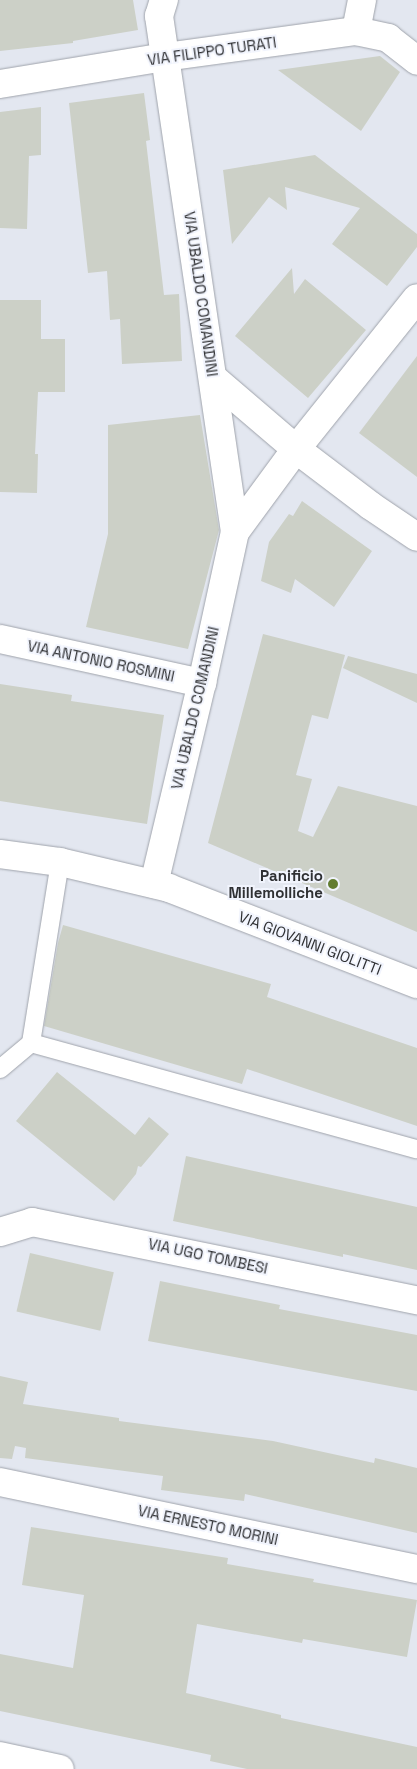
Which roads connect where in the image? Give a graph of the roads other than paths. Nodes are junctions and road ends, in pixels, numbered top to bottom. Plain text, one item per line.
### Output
1 (164, 0) edge
2 (362, 0) edge
3 (356, 31) junction
4 (165, 57) junction
5 (417, 61) edge
6 (0, 84) edge
7 (417, 298) edge
8 (213, 378) junction
9 (296, 449) junction
10 (235, 532) junction
11 (417, 537) edge
12 (0, 639) edge
13 (202, 683) junction
14 (0, 854) edge
15 (60, 862) junction
16 (154, 884) junction
17 (417, 984) edge
18 (31, 1043) junction
19 (0, 1069) edge
20 (417, 1149) edge
21 (0, 1232) edge
22 (417, 1300) edge
23 (0, 1482) edge
24 (417, 1568) edge
25 (0, 1756) edge
26 (60, 1769) edge

1 - 4 street, VIA UBALDO COMANDINI
2 - 3 street
3 - 4 street, VIA FILIPPO TURATI
3 - 5 street, VIA FILIPPO TURATI
4 - 6 street, VIA FILIPPO TURATI
4 - 8 street, VIA UBALDO COMANDINI
7 - 9 street, VIA UBALDO COMANDINI
8 - 9 street
8 - 10 street, VIA UBALDO COMANDINI
9 - 10 street, VIA UBALDO COMANDINI
9 - 11 street
10 - 13 street, VIA UBALDO COMANDINI
12 - 13 street, VIA ANTONIO ROSMINI
13 - 16 street, VIA UBALDO COMANDINI
14 - 15 street, VIA GIOVANNI GIOLITTI
15 - 16 street, VIA GIOVANNI GIOLITTI
15 - 18 lane
16 - 17 street, VIA GIOVANNI GIOLITTI
18 - 19 lane
18 - 20 lane
21 - 22 street, VIA UGO TOMBESI
23 - 24 street, VIA ERNESTO MORINI
25 - 26 street

